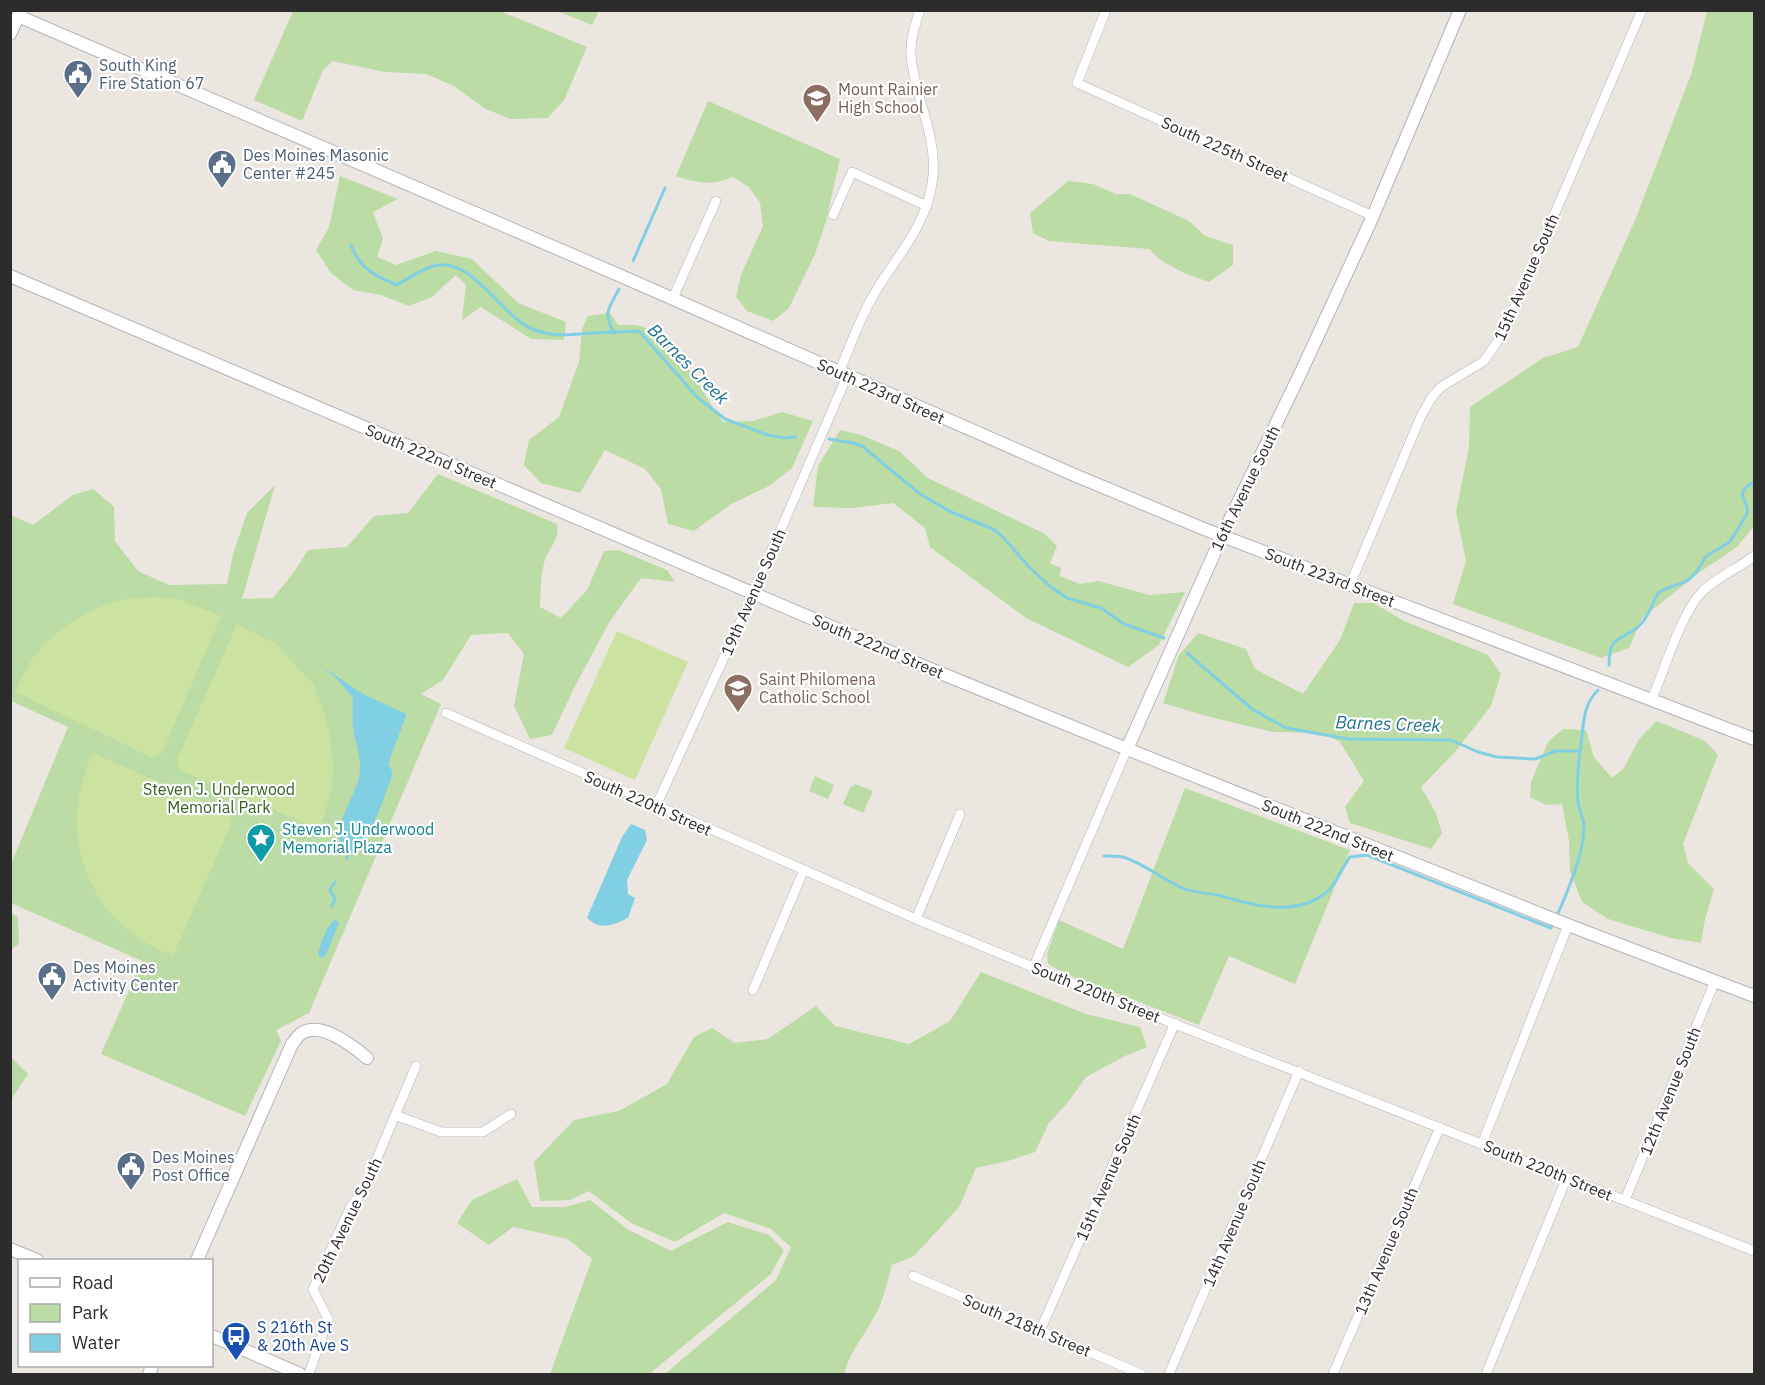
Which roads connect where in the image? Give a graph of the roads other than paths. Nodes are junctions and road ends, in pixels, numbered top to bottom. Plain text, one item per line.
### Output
1 (920, 10) edge
2 (1106, 10) edge
3 (1460, 10) edge
4 (1642, 10) edge
5 (19, 13) edge
6 (10, 34) edge
7 (716, 201) dead end
8 (927, 206) junction
9 (834, 215) dead end
10 (1373, 216) junction
11 (10, 276) edge
12 (673, 298) junction
13 (843, 374) junction
14 (1222, 536) junction
15 (1755, 556) edge
16 (1350, 585) junction
17 (753, 594) junction
18 (1652, 699) junction
19 (446, 713) dead end
20 (1755, 739) edge
21 (1127, 749) junction
22 (656, 806) junction
23 (960, 814) dead end
24 (803, 872) junction
25 (915, 920) junction
26 (1568, 925) junction
27 (1033, 968) junction
28 (1715, 981) junction
29 (753, 990) dead end
30 (1755, 996) edge
31 (1175, 1023) junction
32 (367, 1058) dead end
33 (416, 1066) dead end
34 (1299, 1071) junction
35 (511, 1114) dead end
36 (395, 1115) junction
37 (1440, 1127) junction
38 (1482, 1144) junction
39 (1567, 1176) junction
40 (1625, 1200) junction
41 (10, 1249) edge
42 (1755, 1251) edge
43 (35, 1259) edge
44 (197, 1259) edge
45 (913, 1276) dead end
46 (1040, 1331) junction
47 (213, 1335) edge
48 (300, 1374) edge
49 (309, 1374) edge
50 (1141, 1374) edge
51 (1168, 1374) edge
52 (1333, 1374) edge
53 (1486, 1374) edge

1 - 8 street, 19th Avenue South
2 - 10 street, South 225th Street
3 - 10 street, 16th Avenue South
4 - 16 street, 15th Avenue South
5 - 6 street
5 - 12 street, South 223rd Street
7 - 12 street
8 - 9 street
8 - 13 street, 19th Avenue South
10 - 14 street, 16th Avenue South
11 - 17 street, South 222nd Street
12 - 13 street, South 223rd Street
13 - 14 street, South 223rd Street
13 - 17 street, 19th Avenue South
14 - 16 street, South 223rd Street
14 - 21 street, 16th Avenue South
15 - 18 street
16 - 18 street, South 223rd Street
17 - 21 street, South 222nd Street
17 - 22 street, 19th Avenue South
18 - 20 street, South 223rd Street
19 - 22 street, South 220th Street
21 - 26 street, South 222nd Street
21 - 27 street, 16th Avenue South
22 - 24 street, South 220th Street
23 - 25 street
24 - 25 street, South 220th Street
24 - 29 street
25 - 27 street, South 220th Street
26 - 28 street, South 222nd Street
26 - 38 street
27 - 31 street, South 220th Street
28 - 30 street, South 222nd Street
28 - 40 street, 12th Avenue South
31 - 34 street, South 220th Street
31 - 46 street, 15th Avenue South
32 - 44 street
33 - 36 street, 20th Avenue South
34 - 37 street, South 220th Street
34 - 51 street, 14th Avenue South
35 - 36 street
36 - 49 street, 20th Avenue South
37 - 38 street, South 220th Street
37 - 52 street, 13th Avenue South
38 - 39 street, South 220th Street
39 - 40 street, South 220th Street
39 - 53 street
40 - 42 street, South 220th Street
41 - 43 street
45 - 46 street, South 218th Street
46 - 50 street, South 218th Street
47 - 48 street

